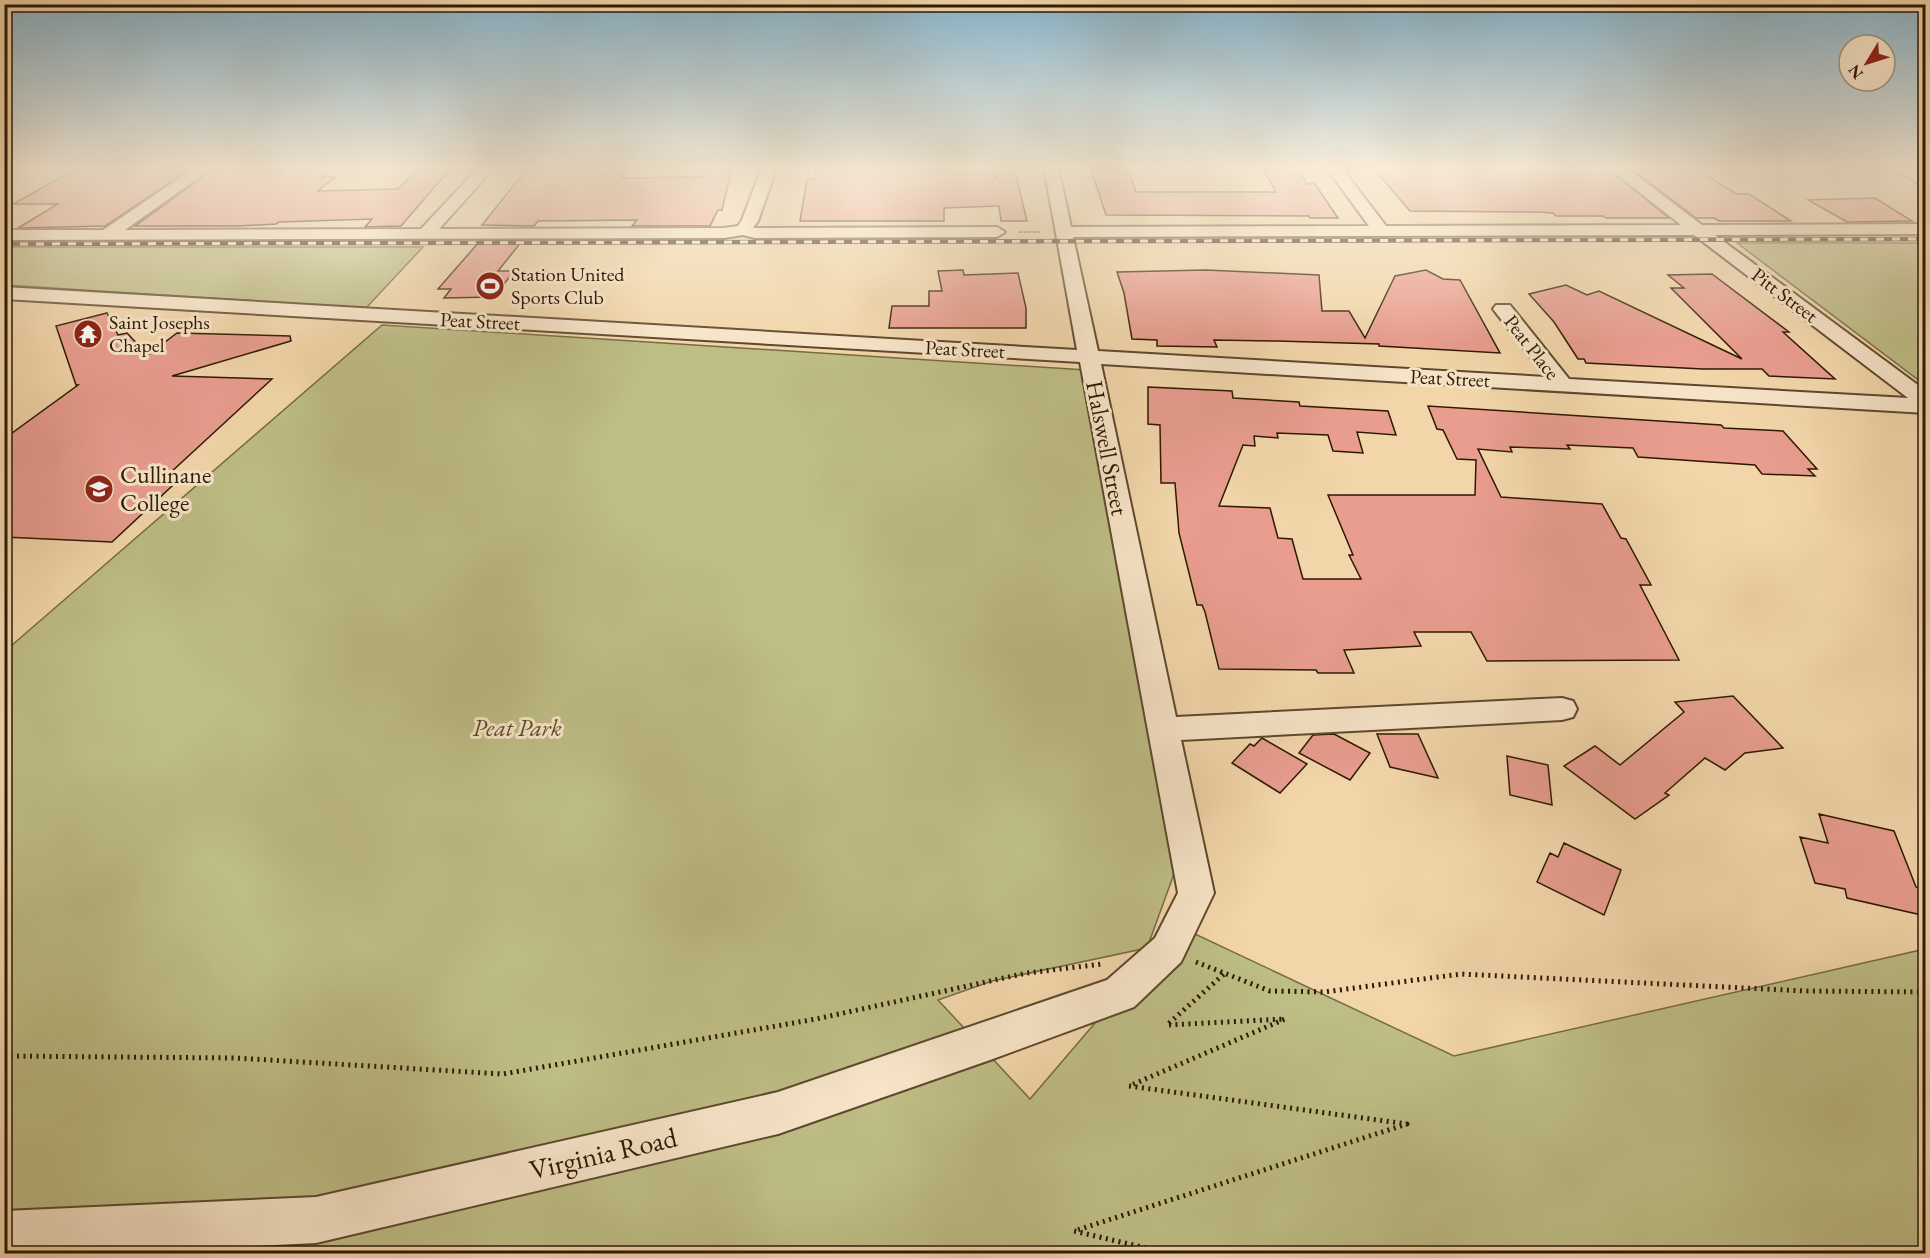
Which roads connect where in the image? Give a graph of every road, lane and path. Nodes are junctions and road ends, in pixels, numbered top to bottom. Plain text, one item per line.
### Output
1 (120, 226) edge
2 (434, 226) edge
3 (746, 226) edge
4 (1062, 226) edge
5 (1377, 226) edge
6 (1692, 226) edge
7 (1926, 229) edge
8 (743, 230) junction
9 (1698, 230) junction
10 (1381, 231) junction
11 (998, 232) joint
12 (1063, 232) junction
13 (426, 234) junction
14 (4, 235) edge
15 (106, 235) junction
16 (4, 293) edge
17 (1479, 307) dead end
18 (1089, 357) junction
19 (1562, 384) junction
20 (1926, 404) edge
21 (1563, 709) dead end
22 (1162, 729) junction
23 (1168, 950) junction
24 (1114, 962) dead end
25 (1224, 974) junction
26 (1926, 993) edge
27 (4, 1056) edge
28 (4, 1234) edge
29 (1171, 1254) edge

1 - 15 street
2 - 13 street
3 - 8 street
4 - 12 street, Halswell Street
5 - 10 street
6 - 9 street, Pitt Street
7 - 9 street
8 - 11 street
8 - 13 street
9 - 10 street
9 - 20 street, Pitt Street
10 - 12 street
11 - 12 path
12 - 18 street, Halswell Street
13 - 15 street
14 - 15 street
16 - 18 street, Peat Street
17 - 19 street, Peat Place
18 - 19 street, Peat Street
18 - 22 street, Halswell Street
19 - 20 street, Peat Street
21 - 22 street
22 - 23 street, Halswell Street
23 - 25 path
23 - 28 street, Virginia Road
24 - 27 path
25 - 26 path
25 - 29 path

